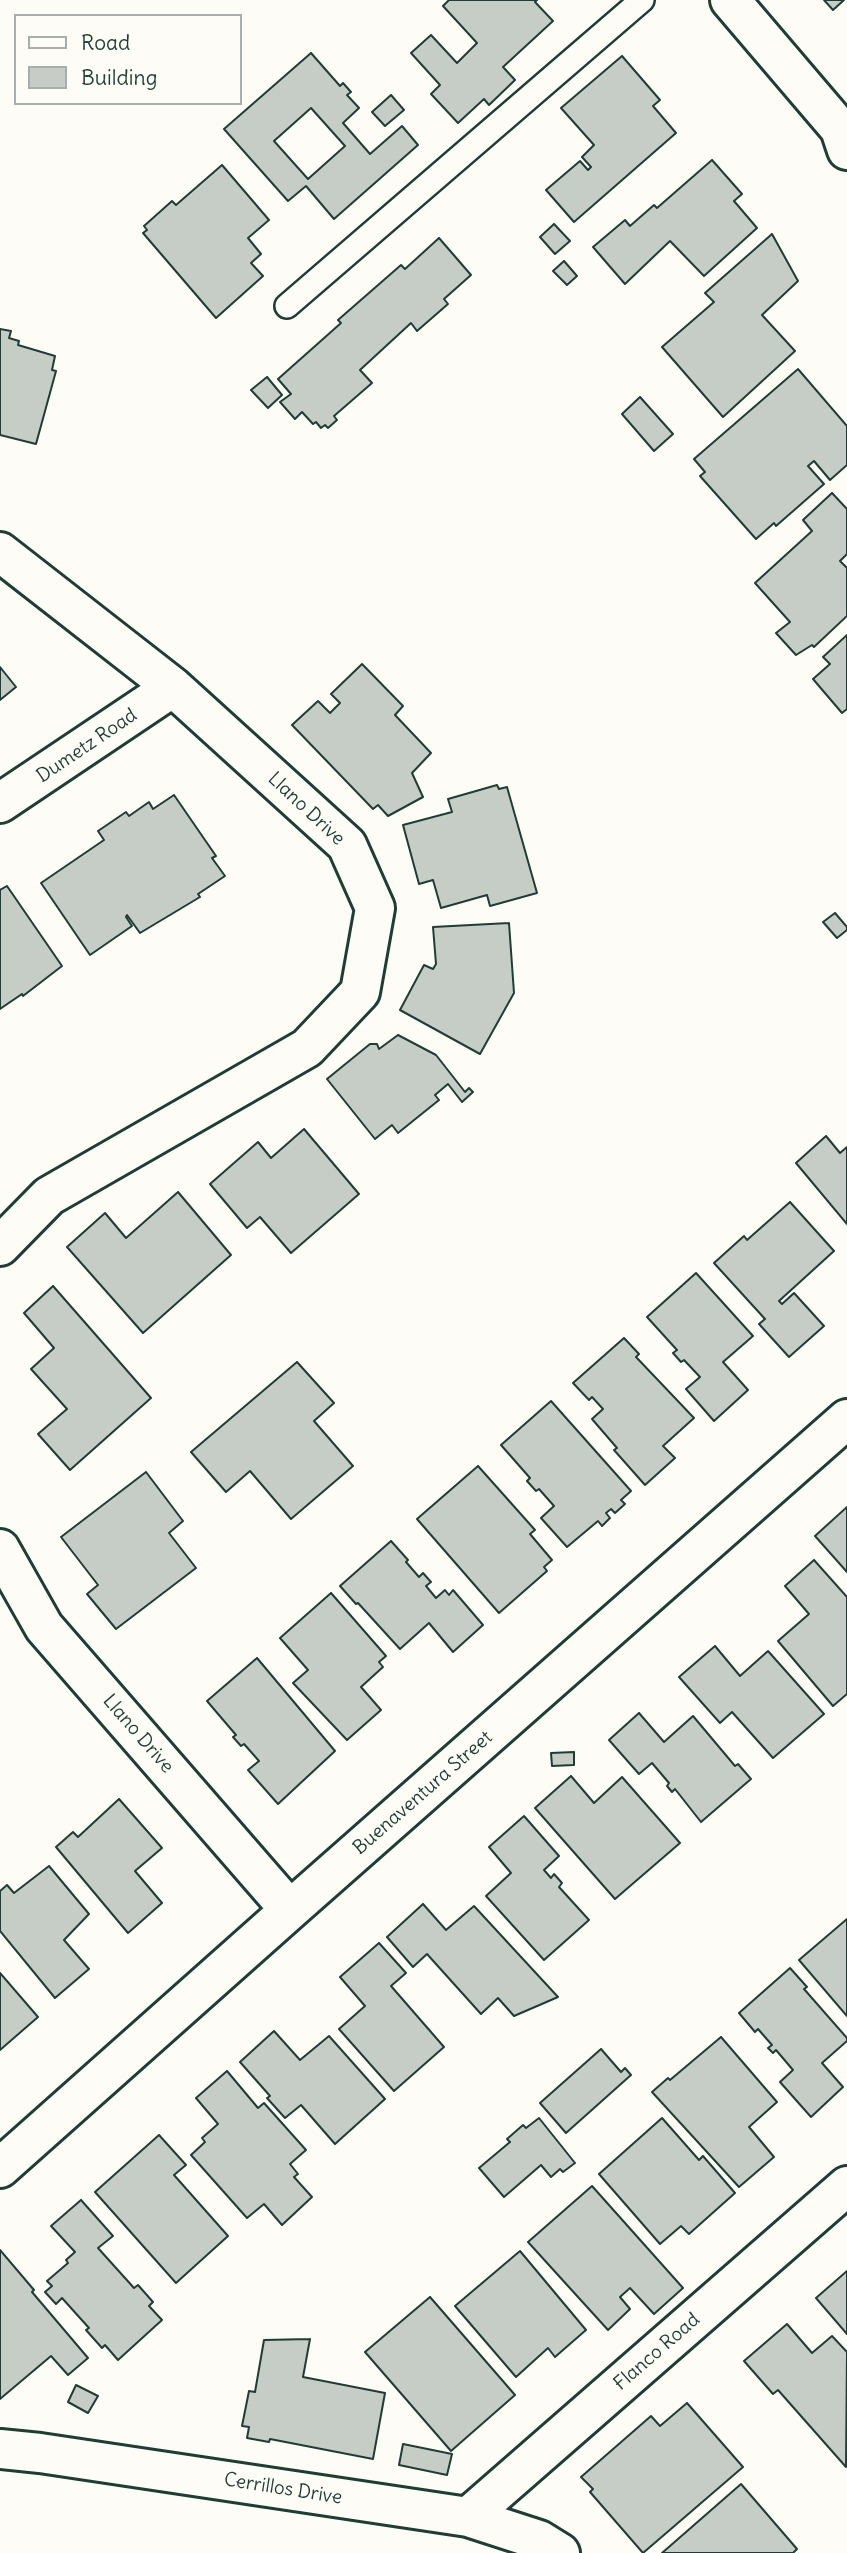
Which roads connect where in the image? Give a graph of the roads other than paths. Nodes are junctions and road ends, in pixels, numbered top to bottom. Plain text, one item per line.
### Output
1 (642, 0) edge
2 (730, 0) edge
3 (844, 134) edge
4 (287, 306) dead end
5 (0, 552) edge
6 (173, 687) junction
7 (0, 803) edge
8 (0, 1246) edge
9 (847, 1419) edge
10 (0, 1549) edge
11 (289, 1910) junction
12 (0, 2168) edge
13 (847, 2186) edge
14 (0, 2449) edge
15 (468, 2517) junction
16 (560, 2553) edge

1 - 4 lane
2 - 3 street
5 - 6 street, Llano Drive
6 - 7 street, Dumetz Road
6 - 8 street, Llano Drive
9 - 11 street, Buenaventura Street
10 - 11 street, Llano Drive
11 - 12 street, Buenaventura Street
13 - 15 street, Flanco Road
14 - 15 street, Cerrillos Drive
15 - 16 street, Cerrillos Drive

